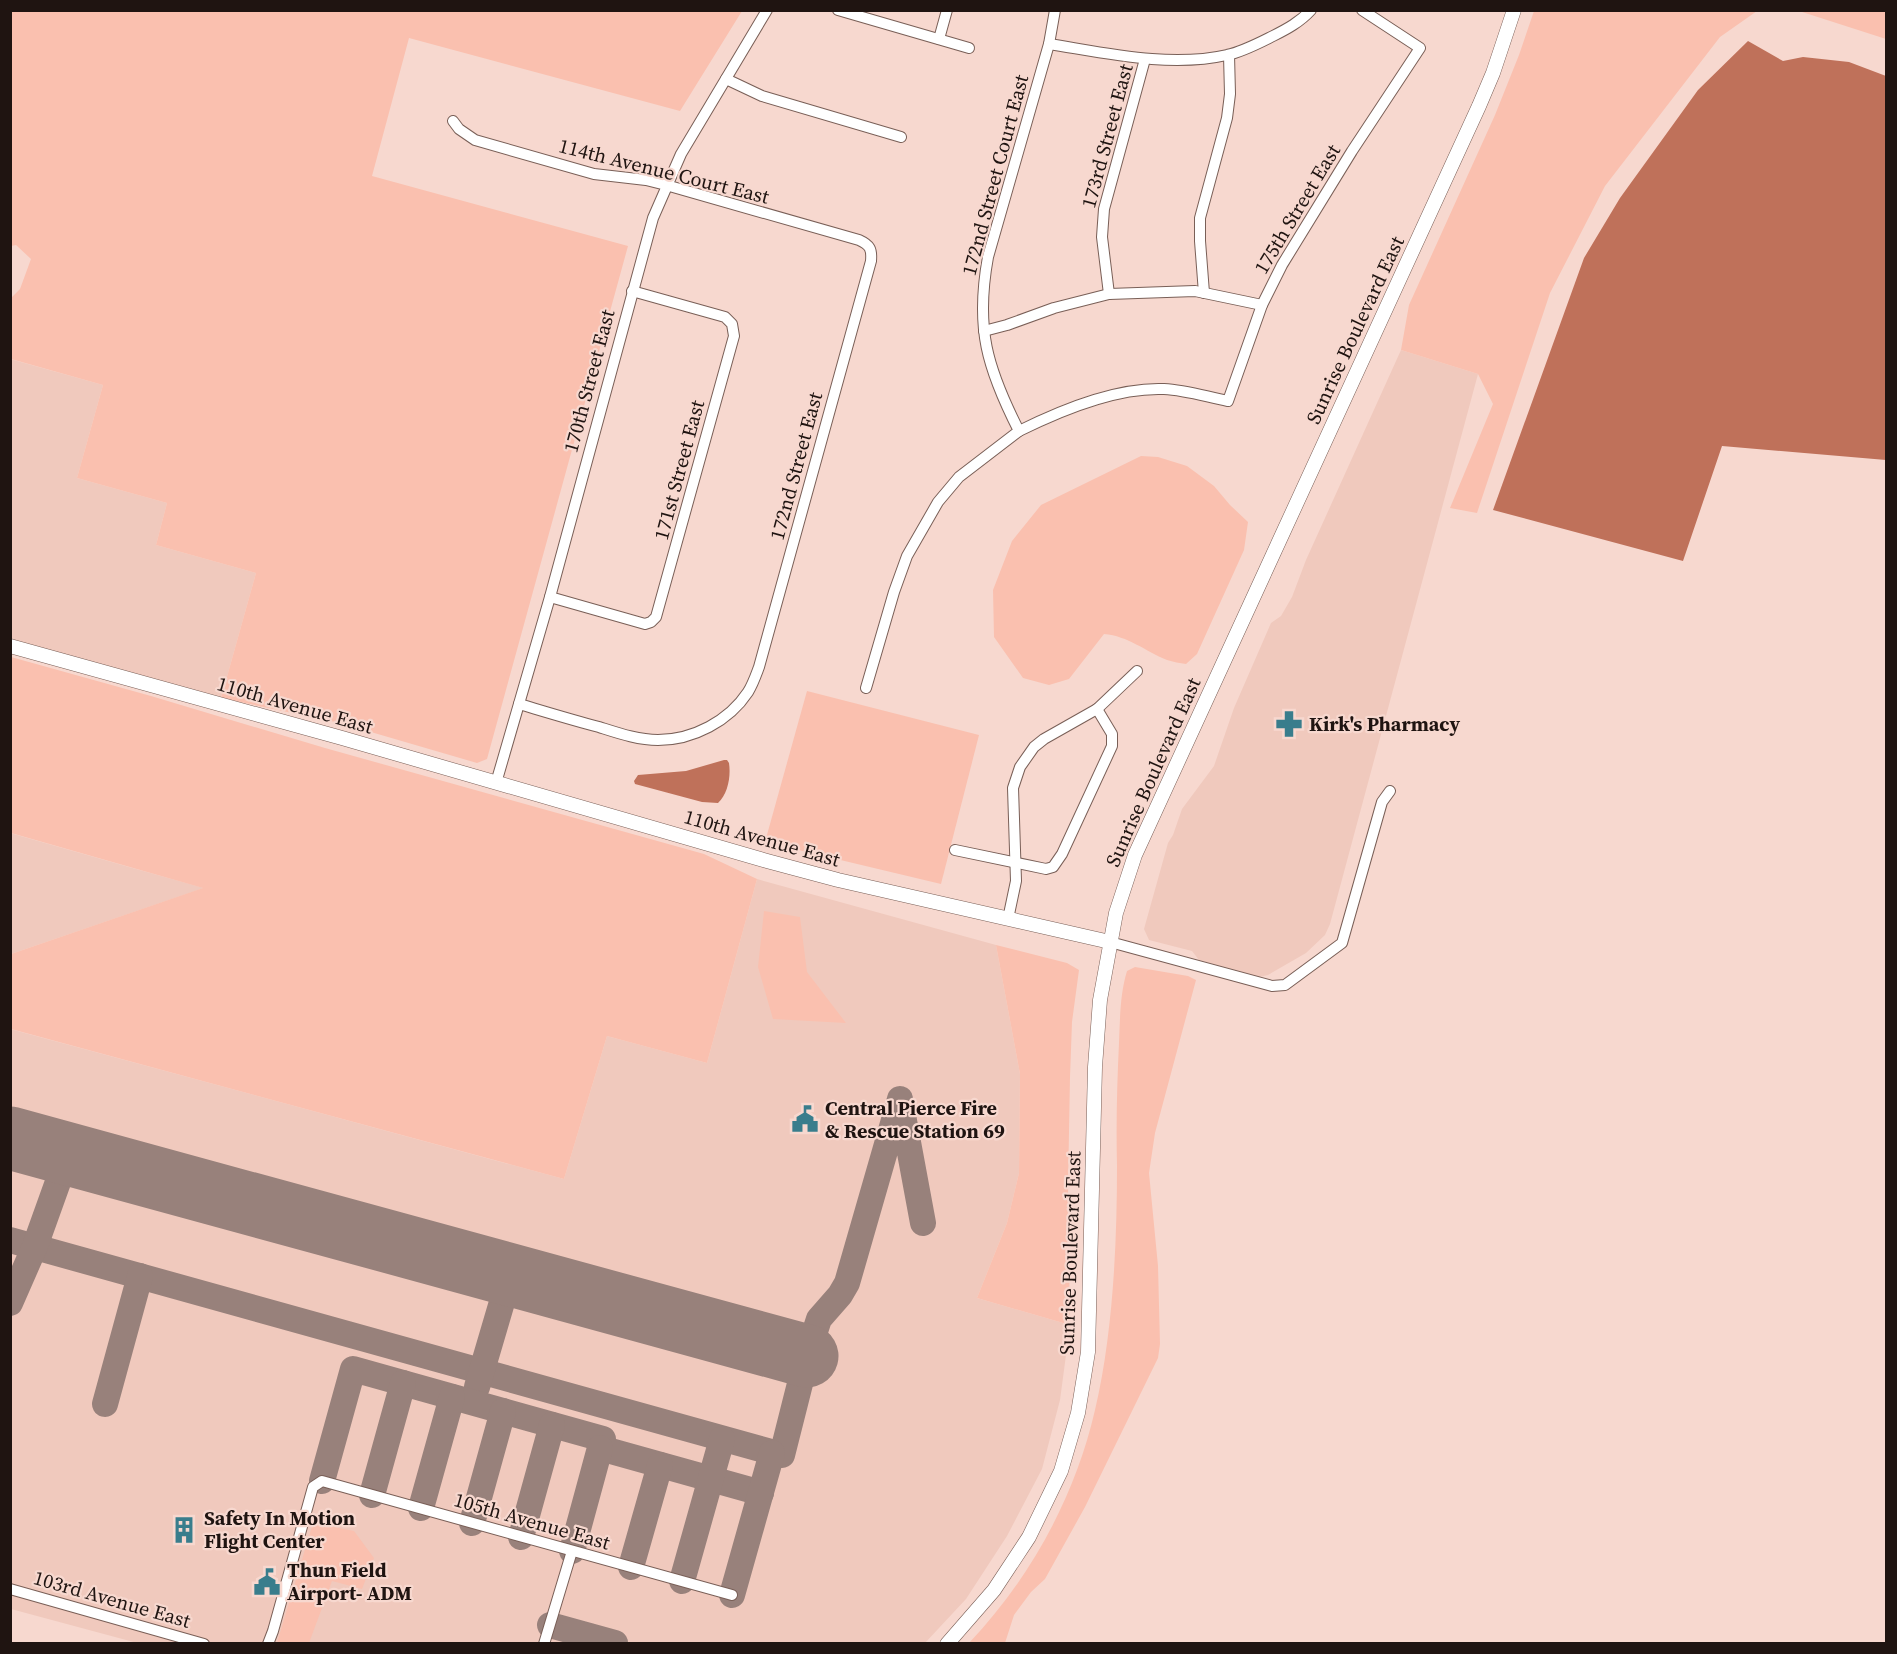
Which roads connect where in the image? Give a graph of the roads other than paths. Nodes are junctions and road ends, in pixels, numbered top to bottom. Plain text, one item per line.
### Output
1 (767, 10) edge
2 (838, 10) edge
3 (947, 10) edge
4 (1055, 10) edge
5 (1311, 10) edge
6 (1362, 10) edge
7 (1515, 10) edge
8 (939, 39) junction
9 (1049, 44) junction
10 (969, 48) dead end
11 (1229, 55) junction
12 (1145, 59) junction
13 (726, 78) junction
14 (453, 121) dead end
15 (901, 137) dead end
16 (666, 185) junction
17 (871, 248) joint
18 (632, 291) junction
19 (1204, 293) junction
20 (1109, 294) junction
21 (1262, 305) junction
22 (984, 331) junction
23 (1019, 431) junction
24 (549, 597) junction
25 (10, 646) edge
26 (1137, 671) dead end
27 (866, 688) dead end
28 (519, 704) junction
29 (1097, 709) junction
30 (496, 783) junction
31 (1390, 791) dead end
32 (956, 850) dead end
33 (1017, 863) junction
34 (1008, 919) junction
35 (1110, 942) junction
36 (572, 1551) junction
37 (10, 1589) edge
38 (732, 1595) dead end
39 (204, 1644) edge
40 (268, 1644) edge
41 (544, 1644) edge
42 (947, 1644) edge

1 - 13 street, 170th Street East
2 - 8 street
3 - 8 street
4 - 9 street, 172nd Street Court East
5 - 11 street
6 - 21 street, 175th Street East
7 - 35 main road, Sunrise Boulevard East
8 - 10 street
9 - 12 street
9 - 22 street, 172nd Street Court East
11 - 12 street
11 - 19 street
12 - 20 street, 173rd Street East
13 - 15 street
13 - 16 street, 170th Street East
14 - 16 street, 114th Avenue Court East
16 - 17 street, 114th Avenue Court East
16 - 18 street, 170th Street East
17 - 28 street, 172nd Street East
18 - 24 street, 170th Street East
18 - 24 street, 171st Street East
19 - 20 street
19 - 21 street
20 - 22 street
21 - 23 street, 175th Street East
22 - 23 street, 172nd Street Court East
23 - 27 street
24 - 28 street, 170th Street East
25 - 30 main road, 110th Avenue East
26 - 29 street
28 - 30 street, 170th Street East
29 - 33 street
29 - 33 street
30 - 34 main road, 110th Avenue East
31 - 35 street, 110th Avenue East
32 - 33 street
33 - 34 street
34 - 35 main road, 110th Avenue East
35 - 42 main road, Sunrise Boulevard East
36 - 38 street, 105th Avenue East
36 - 40 street, 105th Avenue East
36 - 41 street
37 - 39 street, 103rd Avenue East

